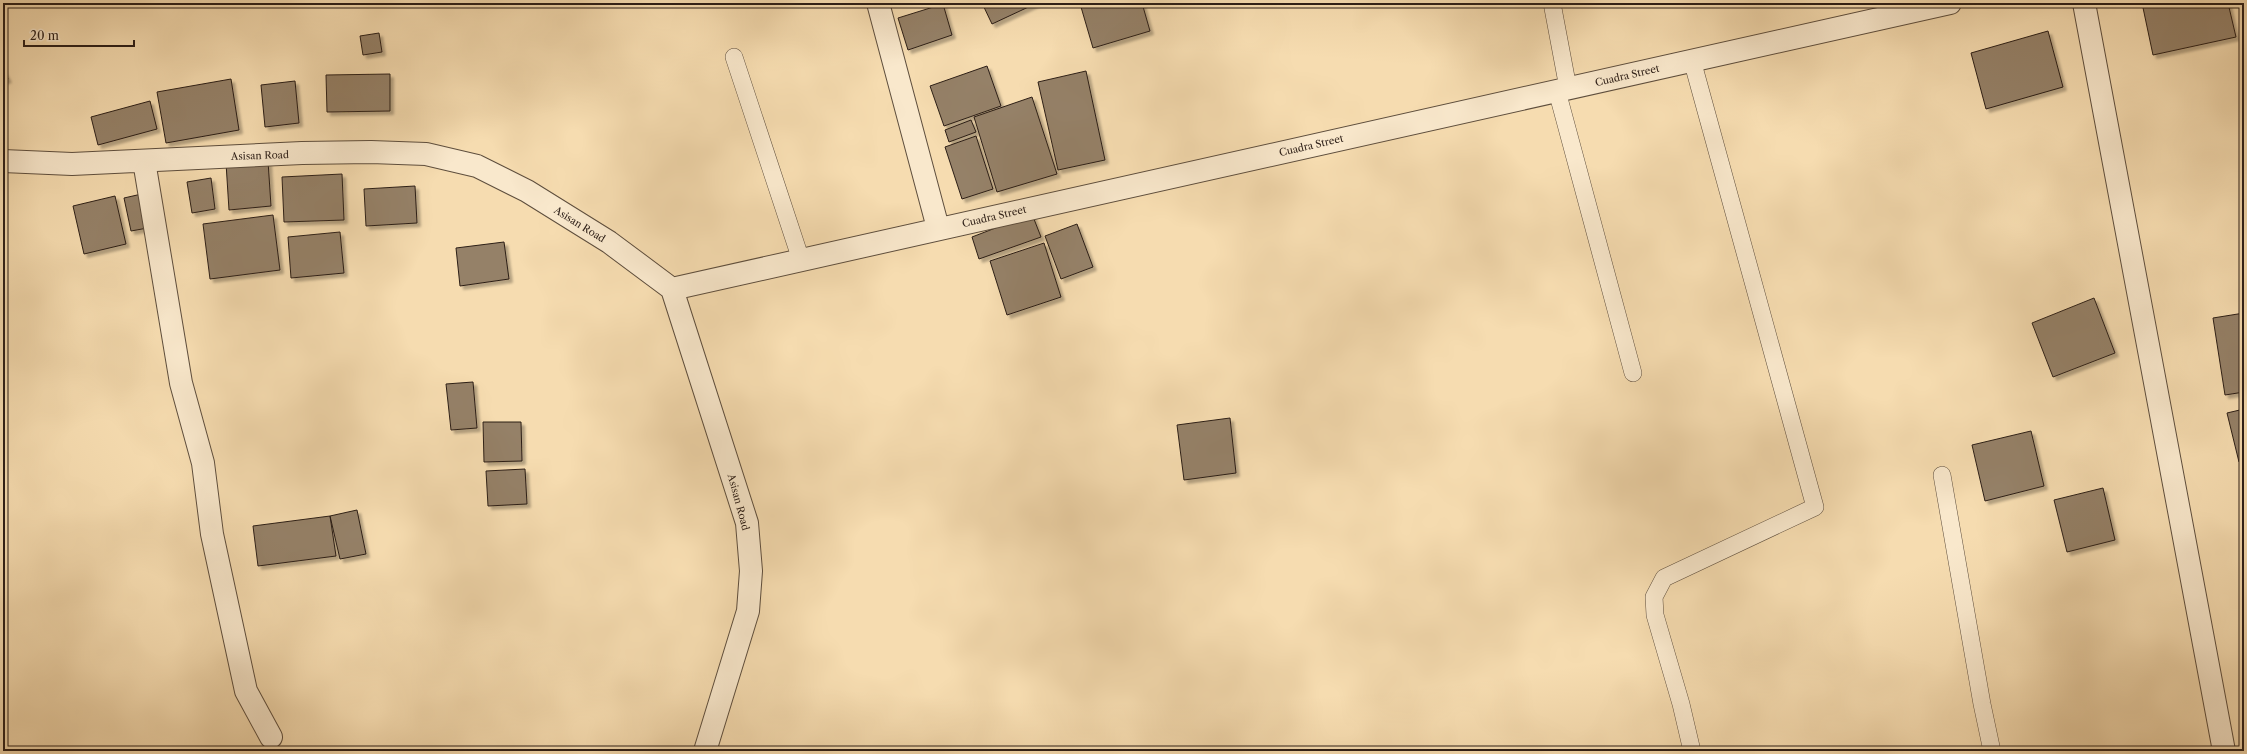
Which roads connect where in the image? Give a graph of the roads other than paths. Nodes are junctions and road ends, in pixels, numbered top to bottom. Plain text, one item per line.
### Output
1 (878, 3) edge
2 (1552, 3) edge
3 (1950, 3) edge
4 (2084, 3) edge
5 (734, 57) dead end
6 (1692, 60) junction
7 (1563, 89) junction
8 (3, 160) edge
9 (144, 161) junction
10 (938, 228) junction
11 (801, 260) junction
12 (672, 289) junction
13 (1633, 373) dead end
14 (1942, 474) dead end
15 (271, 737) dead end
16 (705, 751) edge
17 (1692, 751) edge
18 (1992, 751) edge
19 (2224, 751) edge

1 - 10 street
2 - 7 lane
3 - 6 street, Cuadra Street
4 - 19 street
5 - 11 lane
6 - 7 street, Cuadra Street
6 - 17 lane
7 - 10 street, Cuadra Street
7 - 13 lane
8 - 9 street, Asisan Road
9 - 12 street, Asisan Road
9 - 15 street
10 - 11 street, Cuadra Street
11 - 12 street, Cuadra Street
12 - 16 street, Asisan Road
14 - 18 lane

